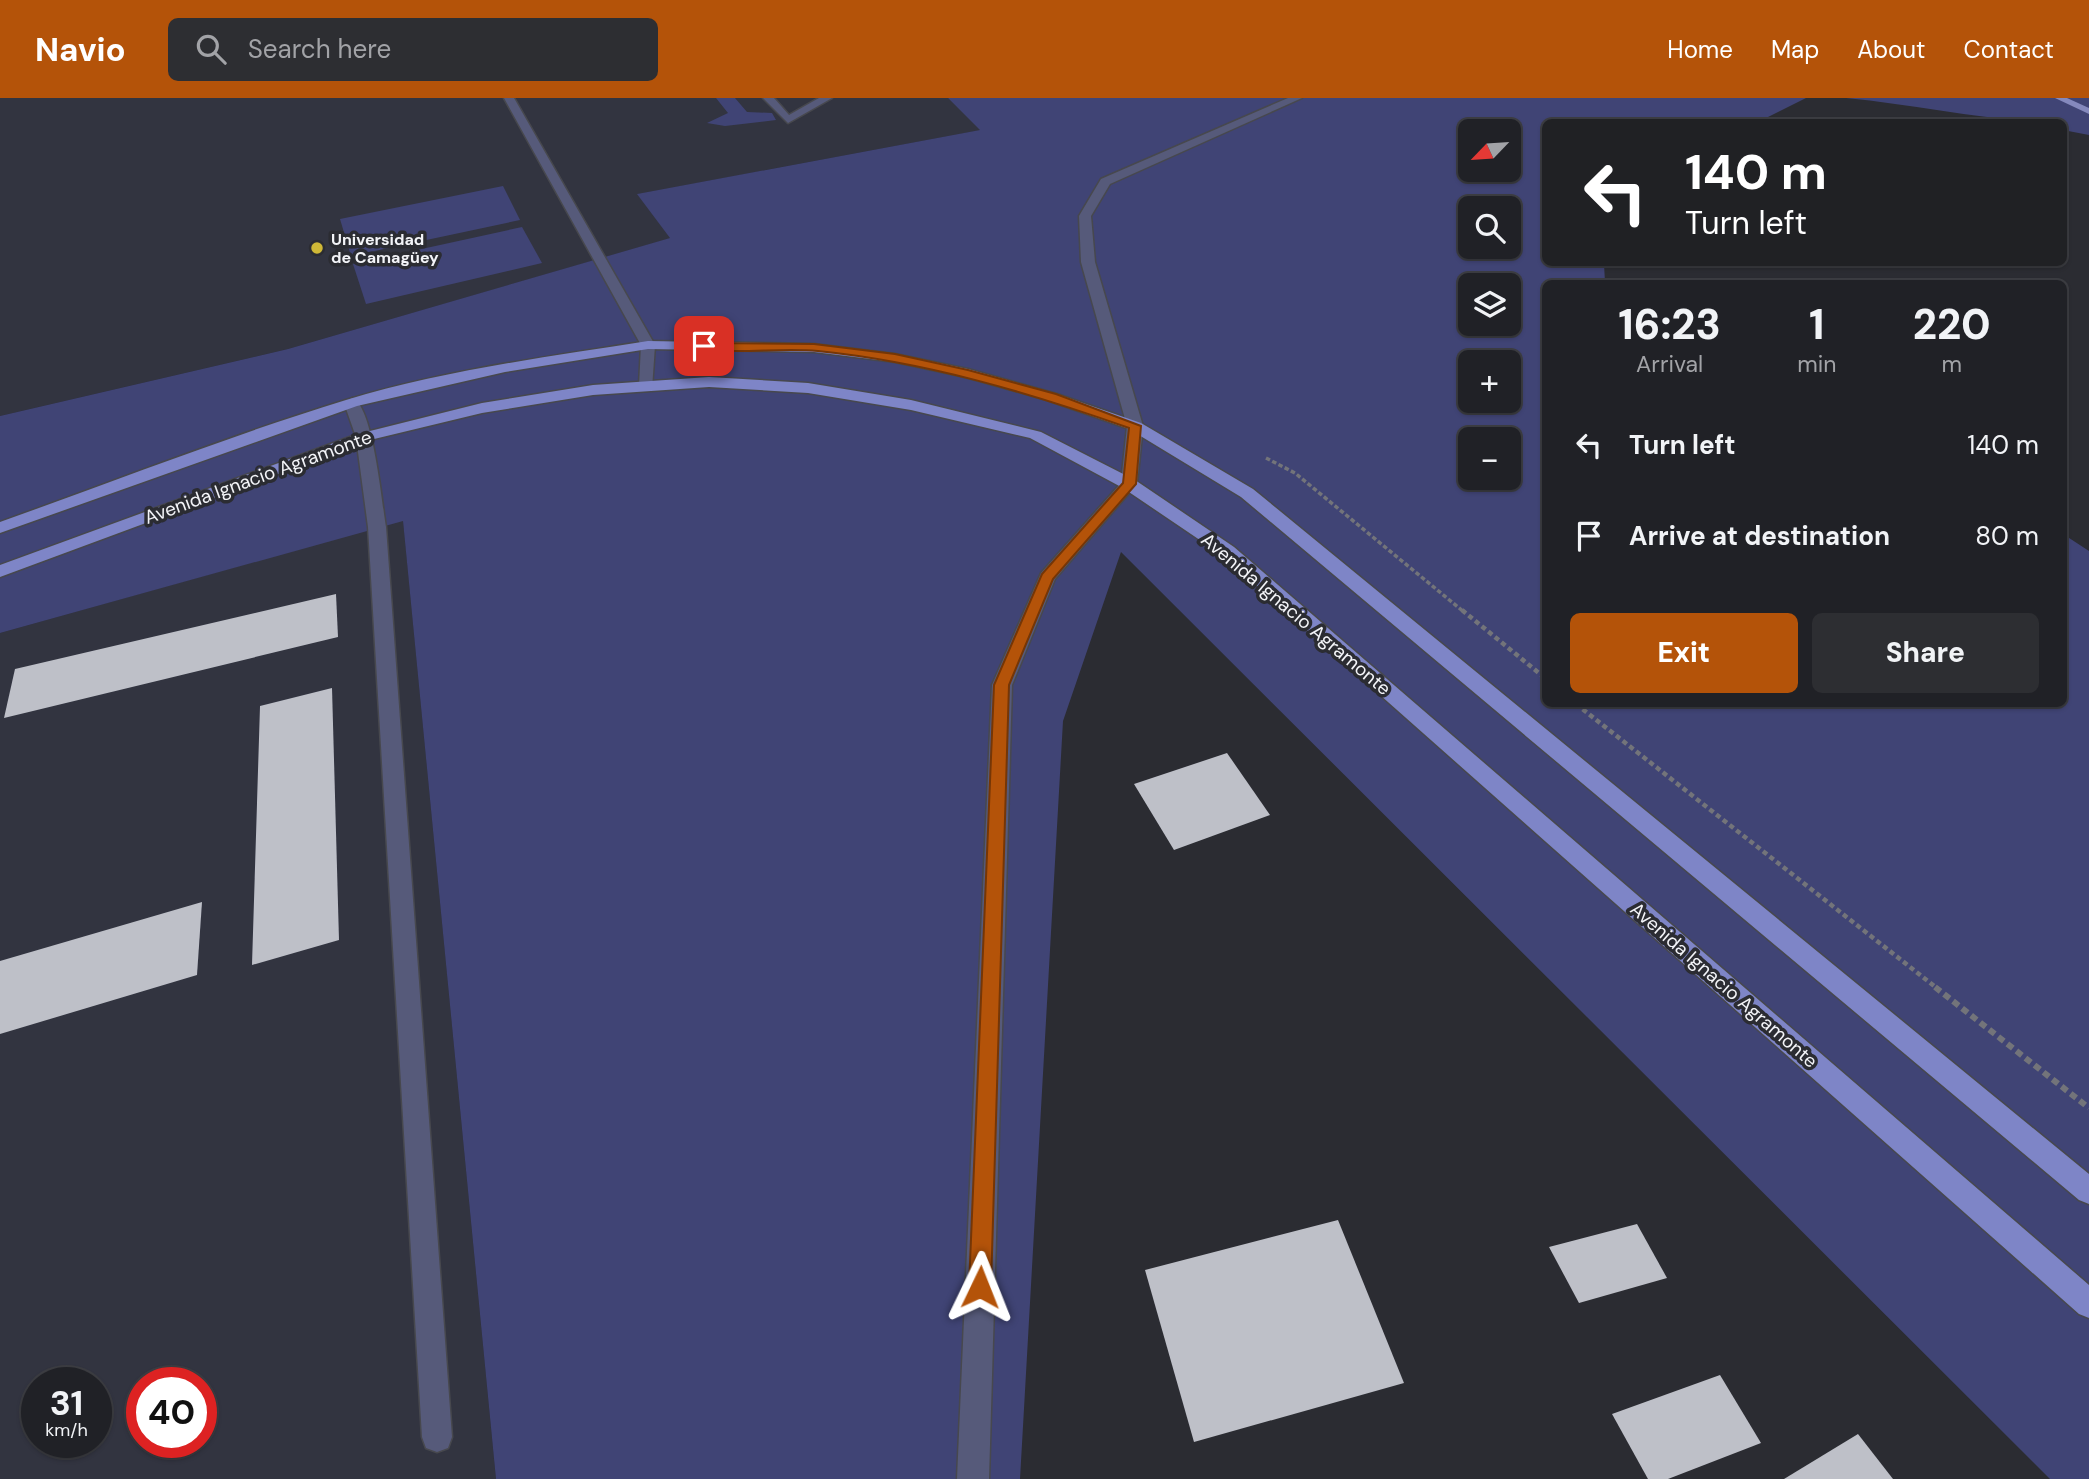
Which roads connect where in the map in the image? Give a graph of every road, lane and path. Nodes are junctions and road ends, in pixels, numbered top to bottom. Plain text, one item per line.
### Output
1 (509, 98) edge
2 (768, 98) edge
3 (827, 98) edge
4 (1297, 98) edge
5 (648, 345) junction
6 (647, 386) junction
7 (352, 403) junction
8 (1135, 426) junction
9 (364, 437) junction
10 (1129, 484) junction
11 (0, 528) edge
12 (0, 571) edge
13 (1580, 707) edge
14 (2089, 1108) edge
15 (2089, 1191) edge
16 (2089, 1304) edge
17 (437, 1437) dead end
18 (973, 1479) edge

1 - 5 street
2 - 3 street
4 - 8 street
5 - 6 street
5 - 7 main road, Avenida Ignacio Agramonte
5 - 8 main road, Avenida Ignacio Agramonte
6 - 9 main road, Avenida Ignacio Agramonte
6 - 10 main road, Avenida Ignacio Agramonte
7 - 9 street
7 - 11 main road, Avenida Ignacio Agramonte
8 - 10 street
8 - 15 main road, Avenida Ignacio Agramonte
9 - 12 main road, Avenida Ignacio Agramonte
9 - 17 street
10 - 16 main road, Avenida Ignacio Agramonte
10 - 18 street
13 - 14 path

